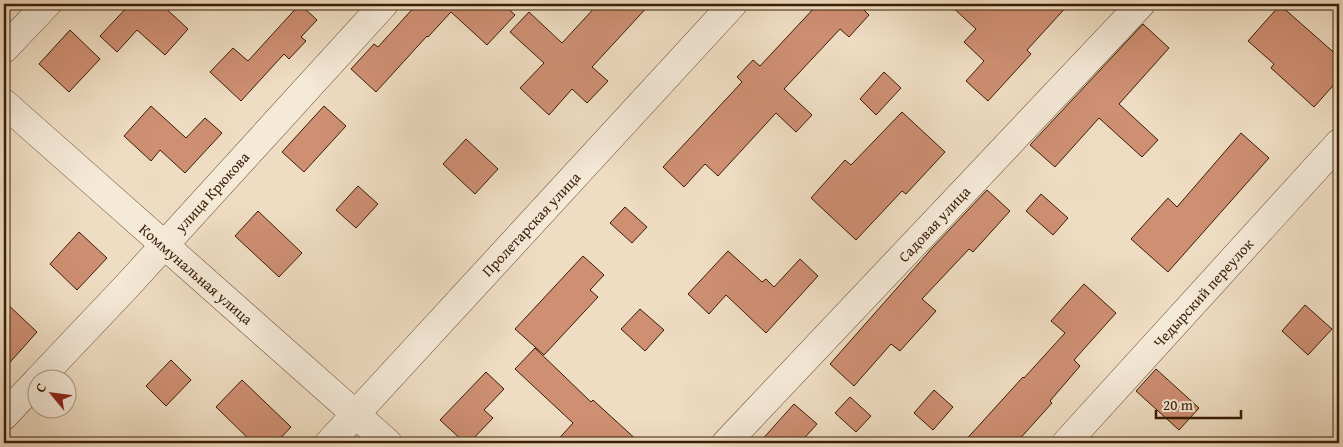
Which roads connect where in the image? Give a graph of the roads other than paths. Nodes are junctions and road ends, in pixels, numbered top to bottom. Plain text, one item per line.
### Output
1 (47, 4) edge
2 (384, 4) edge
3 (733, 4) edge
4 (1141, 4) edge
5 (4, 49) edge
6 (4, 103) edge
7 (1339, 143) edge
8 (164, 246) junction
9 (47, 370) edge
10 (28, 391) edge
11 (356, 415) junction
12 (4, 416) edge
13 (330, 443) edge
14 (388, 443) edge
15 (726, 443) edge
16 (1066, 443) edge

1 - 5 street
2 - 8 street, улица Крюкова
3 - 11 street, Пролетарская улица
4 - 15 street, Садовая улица
6 - 8 street, Коммунальная улица
7 - 16 street, Чедырский переулок
8 - 9 street, улица Крюкова
8 - 11 street, Коммунальная улица
10 - 12 street, улица Крюкова
11 - 13 street, Пролетарская улица
11 - 14 street, Коммунальная улица

